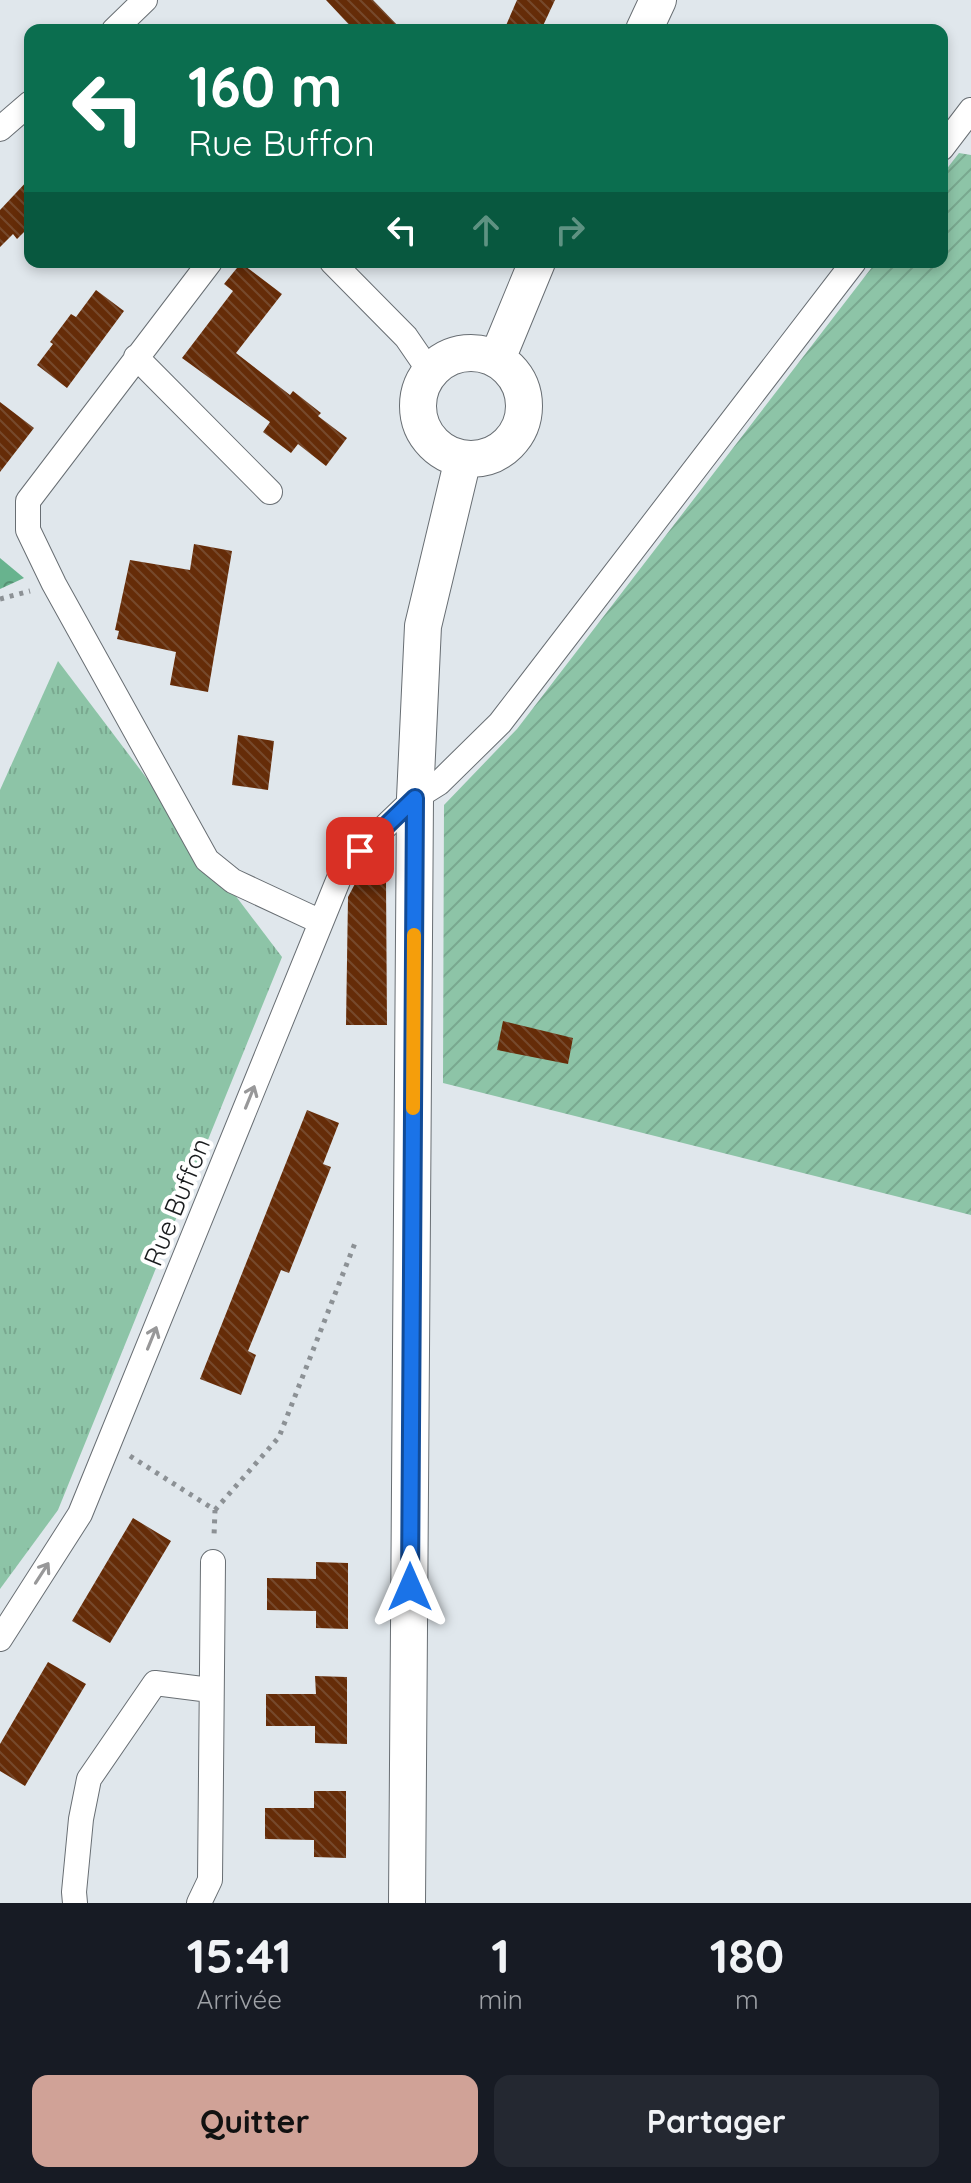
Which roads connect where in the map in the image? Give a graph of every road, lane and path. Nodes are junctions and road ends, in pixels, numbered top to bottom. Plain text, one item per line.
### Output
1 (145, 0) edge
2 (658, 0) edge
3 (120, 24) edge
4 (647, 24) edge
5 (24, 108) edge
6 (971, 110) edge
7 (2, 124) edge
8 (948, 140) edge
9 (205, 268) edge
10 (338, 268) edge
11 (535, 268) edge
12 (849, 268) edge
13 (136, 357) junction
14 (497, 359) junction
15 (430, 372) junction
16 (463, 459) junction
17 (270, 492) dead end
18 (415, 798) junction
19 (321, 922) junction
20 (355, 1243) dead end
21 (109, 1443) junction
22 (215, 1510) junction
23 (213, 1562) joint
24 (0, 1639) edge
25 (210, 1690) junction
26 (75, 1903) edge
27 (199, 1903) edge
28 (407, 1903) edge

1 - 3 street
2 - 4 main road
5 - 7 street
6 - 8 street
9 - 13 street
10 - 15 street
11 - 14 main road
12 - 18 street, Rue Buffon
13 - 17 street
13 - 19 street
14 - 15 main road
14 - 16 main road
15 - 16 main road
16 - 18 main road
18 - 19 street, Rue Buffon
18 - 28 main road
21 -> 19 street, Rue Buffon
20 - 22 path
21 - 22 path
24 -> 21 street, Rue Buffon
22 - 23 path
23 - 25 street
25 - 26 street
25 - 27 street

